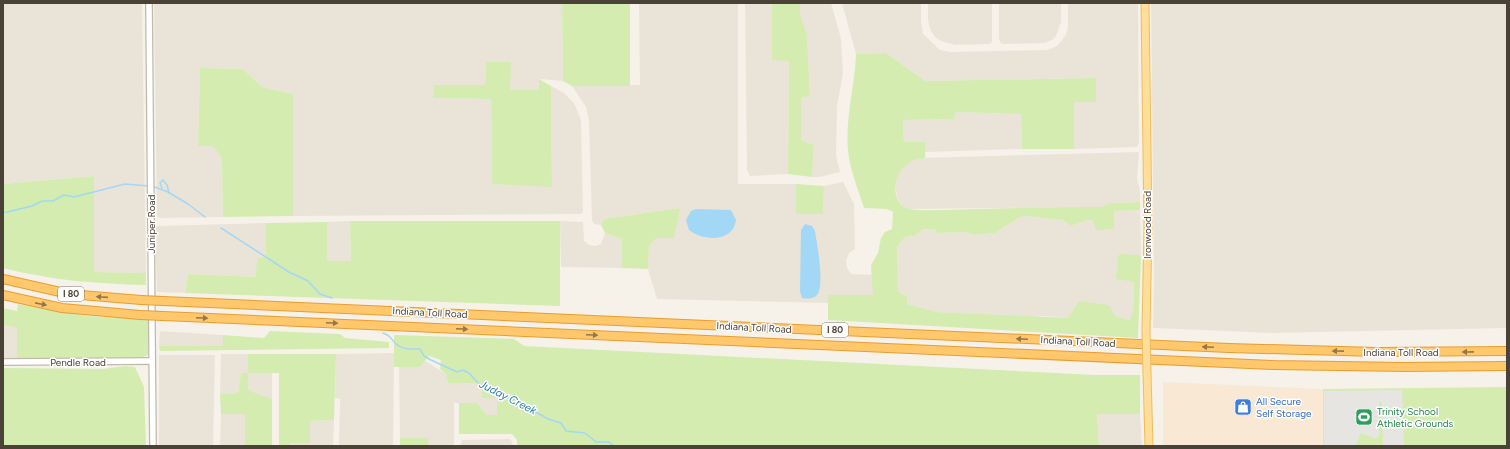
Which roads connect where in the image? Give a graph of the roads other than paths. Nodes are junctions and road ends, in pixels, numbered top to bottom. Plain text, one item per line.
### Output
1 (149, 3) edge
2 (1145, 3) edge
3 (3, 279) edge
4 (3, 295) edge
5 (1507, 351) edge
6 (152, 361) junction
7 (3, 362) edge
8 (1507, 366) edge
9 (153, 446) edge
10 (1150, 446) edge

1 - 6 street, Juniper Road
2 - 10 main road, Ironwood Road, bridge
5 -> 3 highway, Indiana Toll Road / I 80, bridge
4 -> 8 highway, Indiana Toll Road / I 80, bridge
6 - 7 street, Pendle Road
6 - 9 street, Juniper Road

